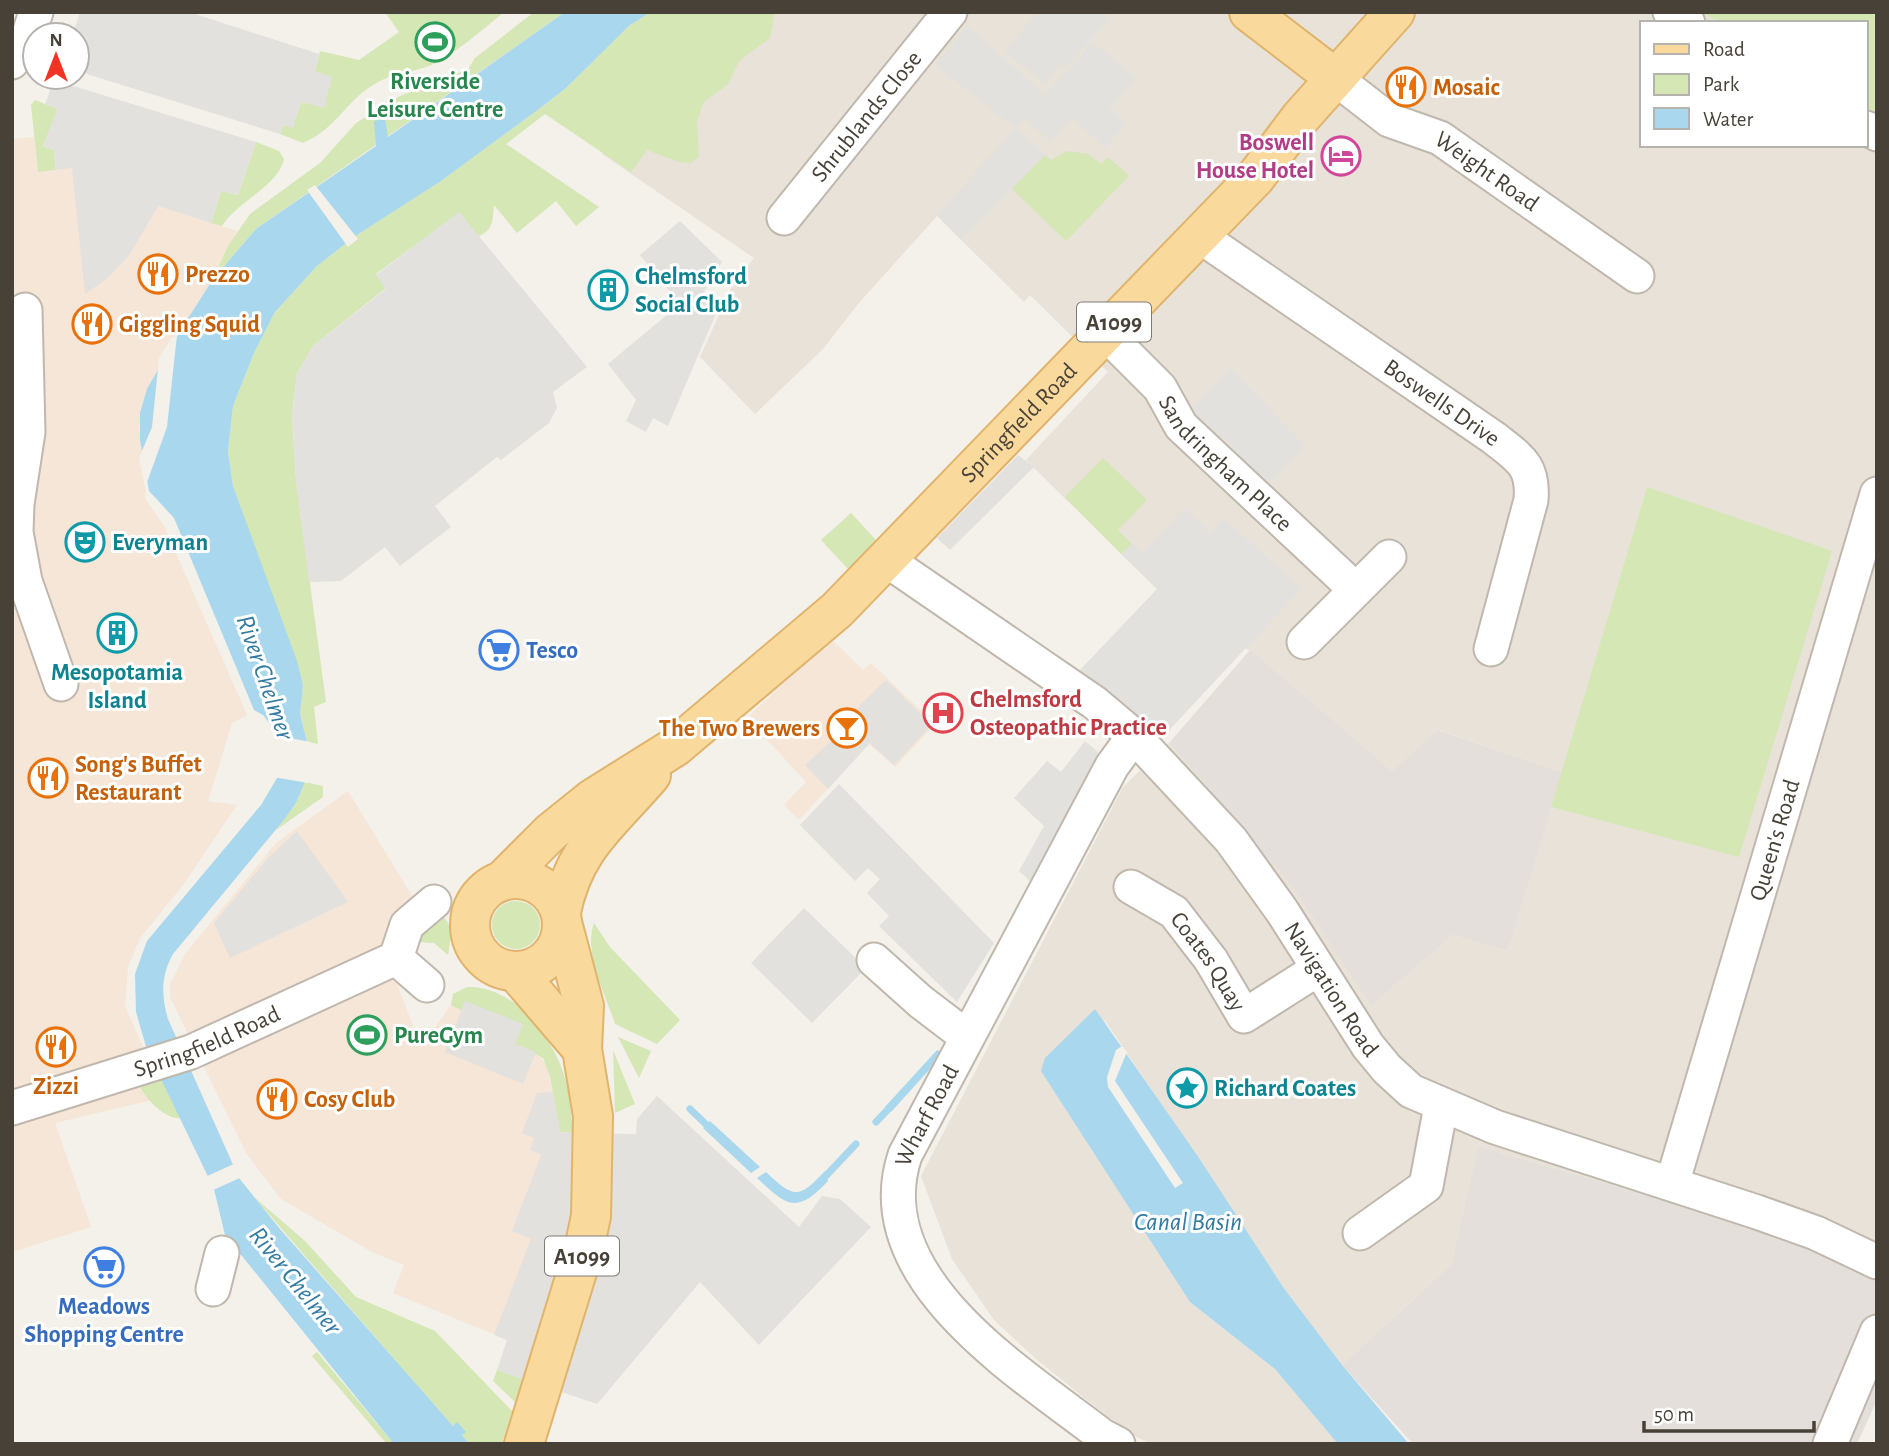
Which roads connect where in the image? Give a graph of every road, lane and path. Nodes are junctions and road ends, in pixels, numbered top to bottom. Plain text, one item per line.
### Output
1 (36, 12) edge
2 (950, 12) edge
3 (1249, 12) edge
4 (1395, 12) edge
5 (12, 62) edge
6 (1335, 78) junction
7 (783, 218) dead end
8 (1198, 235) junction
9 (1637, 276) dead end
10 (25, 310) dead end
11 (1104, 332) junction
12 (1877, 495) edge
13 (1389, 556) dead end
14 (886, 559) junction
15 (19, 582) edge
16 (1355, 589) junction
17 (1304, 642) dead end
18 (1491, 649) dead end
19 (61, 684) dead end
20 (1134, 736) junction
21 (675, 747) junction
22 (502, 881) junction
23 (1131, 887) dead end
24 (434, 902) dead end
25 (562, 919) junction
26 (396, 958) junction
27 (874, 960) dead end
28 (1318, 969) junction
29 (516, 972) junction
30 (427, 985) dead end
31 (967, 1037) junction
32 (583, 1055) junction
33 (1441, 1106) junction
34 (12, 1108) edge
35 (1672, 1184) junction
36 (1360, 1233) dead end
37 (222, 1254) dead end
38 (1877, 1262) edge
39 (213, 1289) dead end
40 (1877, 1332) edge
41 (524, 1444) edge
42 (1118, 1444) edge
43 (1830, 1444) edge

1 - 5 street
2 - 7 street, Shrublands Close
3 - 6 main road
4 - 6 main road, Springfield Road
6 - 8 main road, Springfield Road / A1099
6 - 9 street, Weight Road
8 - 11 main road, Springfield Road / A1099
8 - 18 street, Boswells Drive
10 - 15 street
11 - 14 main road, Springfield Road / A1099
11 - 16 street, Sandringham Place
12 - 35 street, Queen's Road
13 - 16 street
14 - 20 street, Navigation Road
14 - 21 main road, Springfield Road / A1099
15 - 19 street
16 - 17 street
20 - 28 street, Navigation Road
20 - 31 street, Wharf Road
21 - 22 main road, Springfield Road / A1099
21 - 25 main road, Springfield Road / A1099
22 - 25 main road, A1099
22 - 29 main road, A1099
23 - 28 street, Coates Quay
24 - 26 street
25 - 29 main road, A1099
25 - 32 main road, A1099
26 - 30 street
26 - 34 street, Springfield Road
27 - 31 street
28 - 33 street, Navigation Road
29 - 32 main road, A1099
31 - 42 street, Wharf Road
32 - 41 main road, A1099
33 - 35 street, Navigation Road
33 - 36 street
35 - 38 street, Navigation Road
37 - 39 street
40 - 43 street

